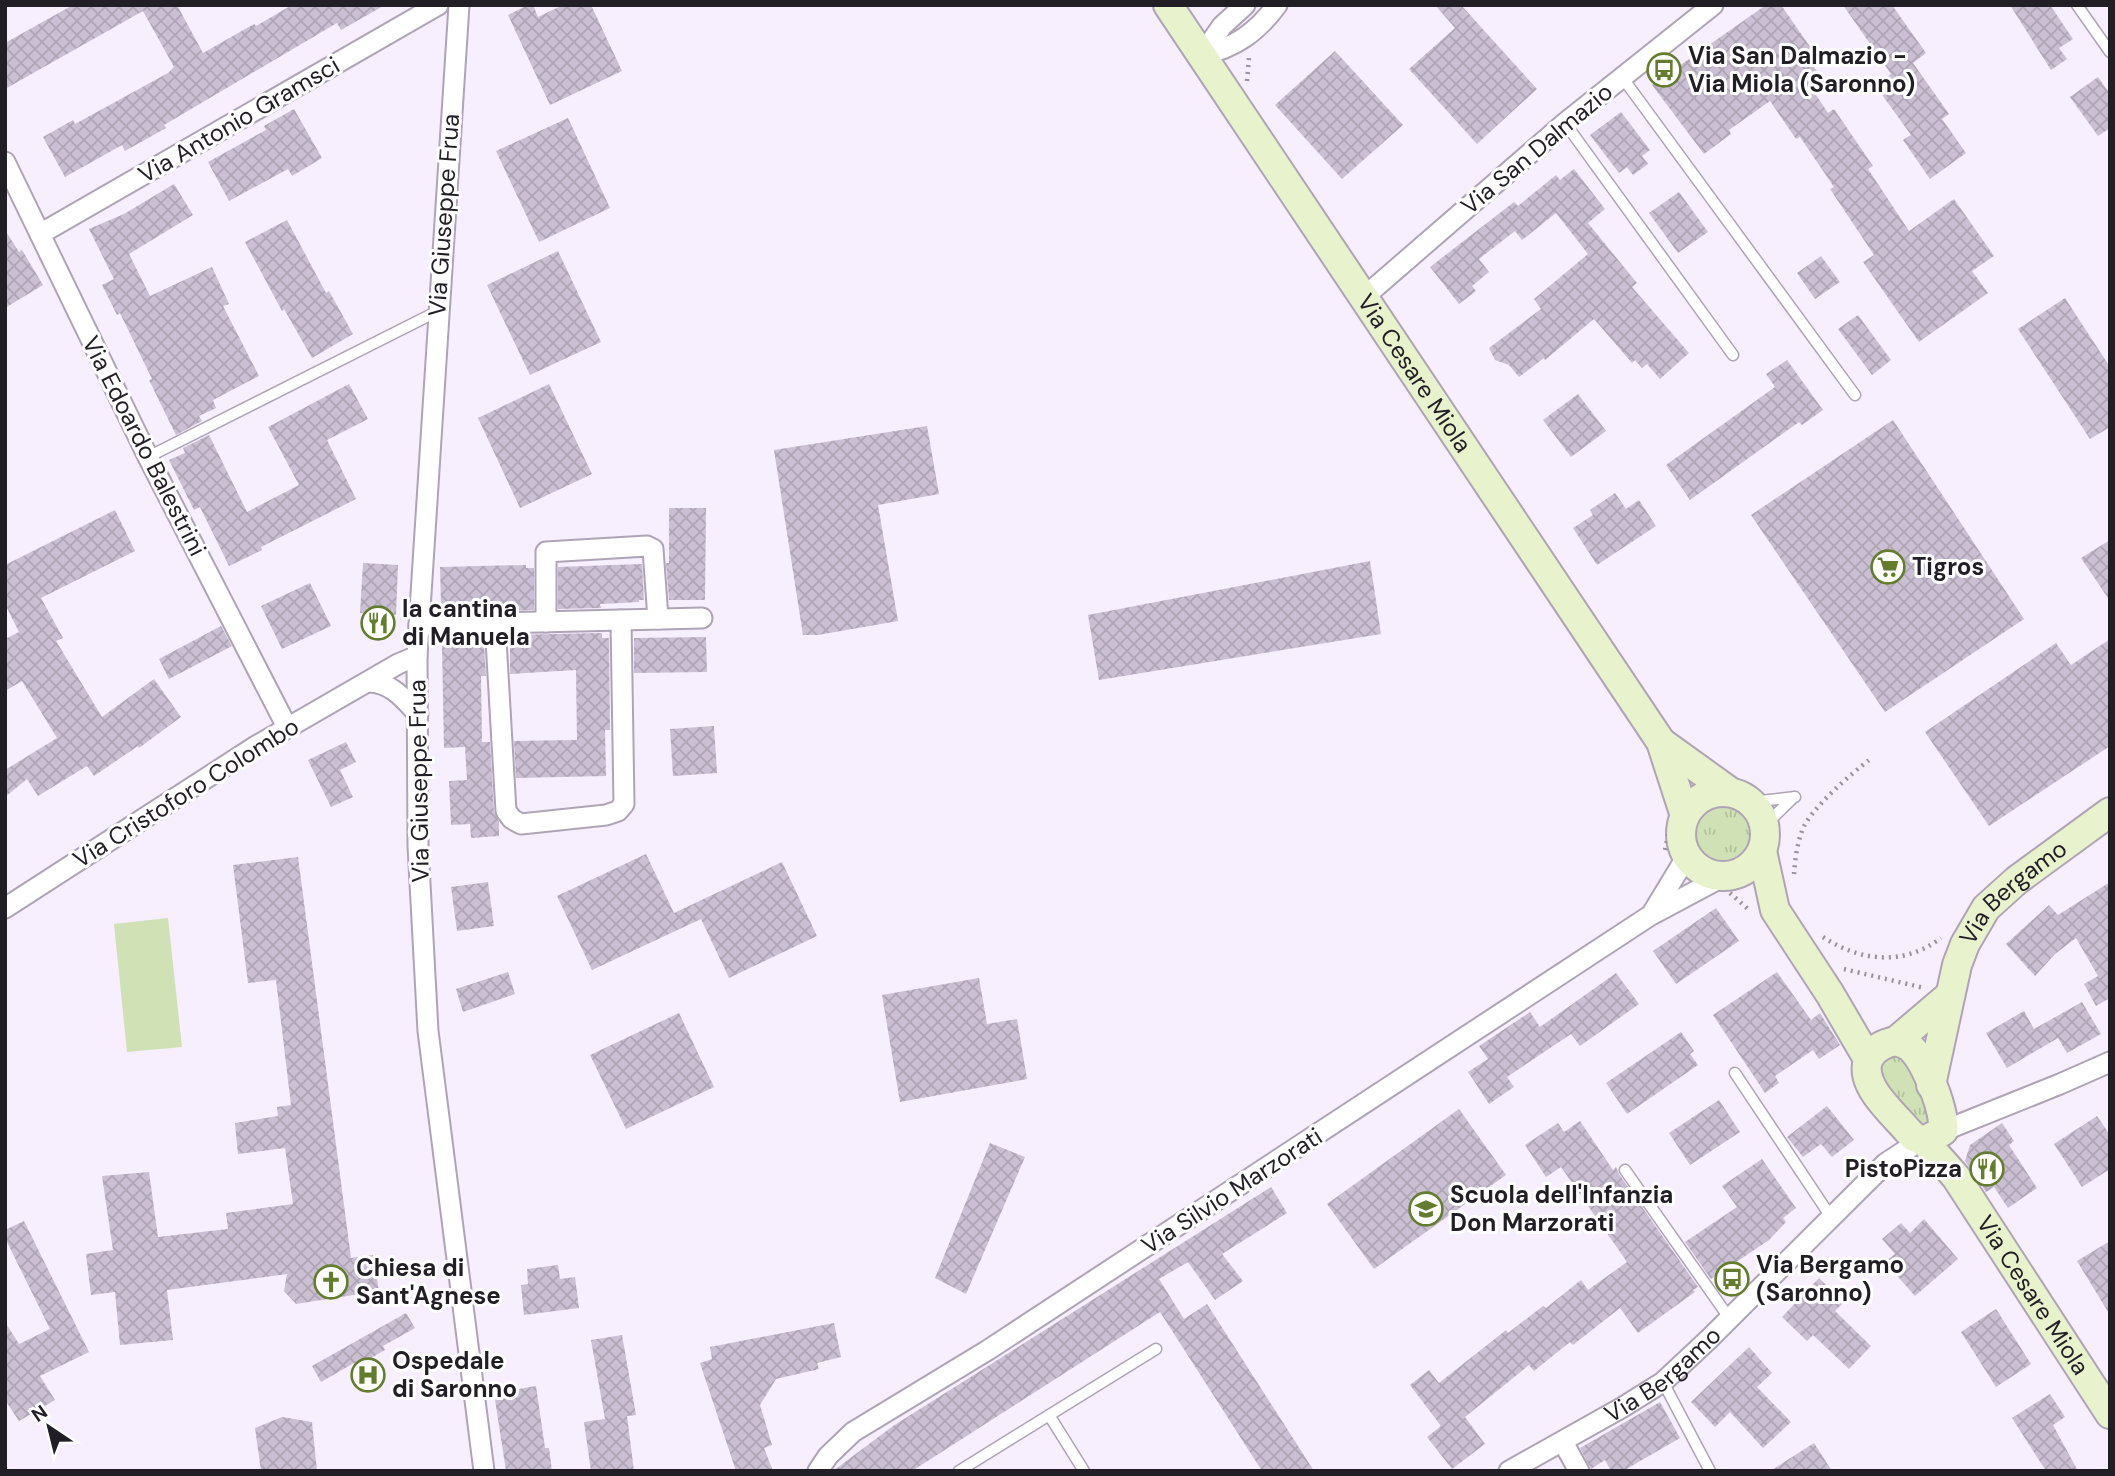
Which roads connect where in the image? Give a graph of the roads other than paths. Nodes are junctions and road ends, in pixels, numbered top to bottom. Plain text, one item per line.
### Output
1 (438, 5) edge
2 (459, 5) edge
3 (1168, 5) edge
4 (1245, 5) edge
5 (1277, 5) edge
6 (1713, 5) edge
7 (2077, 5) edge
8 (2110, 52) edge
9 (1202, 55) junction
10 (1622, 77) junction
11 (1565, 123) junction
12 (5, 162) edge
13 (40, 234) junction
14 (1364, 297) junction
15 (438, 311) junction
16 (1733, 355) dead end
17 (1855, 395) dead end
18 (148, 457) junction
19 (702, 618) dead end
20 (659, 619) junction
21 (621, 620) junction
22 (546, 622) junction
23 (495, 623) junction
24 (419, 625) junction
25 (417, 656) junction
26 (369, 682) junction
27 (418, 714) junction
28 (287, 727) junction
29 (1661, 742) junction
30 (2110, 813) edge
31 (1685, 816) junction
32 (1752, 817) junction
33 (1687, 856) junction
34 (1724, 876) junction
35 (5, 908) edge
36 (1775, 910) junction
37 (1651, 915) junction
38 (1937, 992) junction
39 (1884, 1047) junction
40 (2110, 1062) edge
41 (1735, 1073) dead end
42 (1900, 1121) junction
43 (1933, 1123) junction
44 (1886, 1163) junction
45 (1625, 1170) dead end
46 (1831, 1217) junction
47 (1730, 1319) junction
48 (1156, 1349) dead end
49 (1663, 1382) junction
50 (2106, 1402) edge
51 (1049, 1415) junction
52 (1563, 1442) junction
53 (484, 1471) edge
54 (818, 1471) edge
55 (959, 1471) edge
56 (1084, 1471) edge
57 (1509, 1471) edge
58 (1579, 1471) edge
59 (1710, 1471) edge

1 - 13 street, Via Antonio Gramsci
2 - 15 street, Via Giuseppe Frua
3 - 9 street, Via Cesare Miola
4 - 9 street
5 - 9 street
6 - 10 street, Via San Dalmazio
7 - 8 lane
9 - 14 street, Via Cesare Miola
10 - 11 street, Via San Dalmazio
10 - 17 lane
11 - 14 street, Via San Dalmazio
11 - 16 lane
12 - 13 street, Via Edoardo Balestrini
13 - 18 street, Via Edoardo Balestrini
14 - 29 street, Via Cesare Miola
15 - 18 lane
15 - 24 street, Via Giuseppe Frua
18 - 28 street, Via Edoardo Balestrini
19 - 20 street
20 - 21 street
20 - 22 street
21 - 22 street
21 - 23 street
22 - 23 street
23 - 24 street
24 - 25 street, Via Giuseppe Frua
25 - 26 street, Via Cristoforo Colombo
25 - 27 street, Via Giuseppe Frua
26 - 27 street
26 - 28 street, Via Cristoforo Colombo
27 - 53 street, Via Giuseppe Frua
28 - 35 street, Via Cristoforo Colombo
29 - 31 street, Via Cesare Miola
29 - 32 street, Via Cesare Miola
30 - 38 street, Via Bergamo
31 - 32 street
31 - 33 street, Via Cesare Miola
32 - 34 street
32 - 36 street
33 - 34 street
33 - 37 street, Via Silvio Marzorati
34 - 36 street
34 - 37 street, Via Silvio Marzorati
36 - 39 street
37 - 54 street, Via Silvio Marzorati
38 - 39 street
38 - 43 street, Via Bergamo
39 - 42 street
39 - 43 street
40 - 43 street
41 - 46 lane
42 - 43 street
42 - 44 street, Via Bergamo
43 - 44 street, Via Bergamo
43 - 50 street, Via Cesare Miola
44 - 46 street, Via Bergamo
45 - 47 lane
46 - 47 street, Via Bergamo
47 - 49 street, Via Bergamo
48 - 51 lane
49 - 52 street, Via Bergamo
49 - 59 lane
51 - 55 lane
51 - 56 lane
52 - 57 street, Via Bergamo
52 - 58 street

